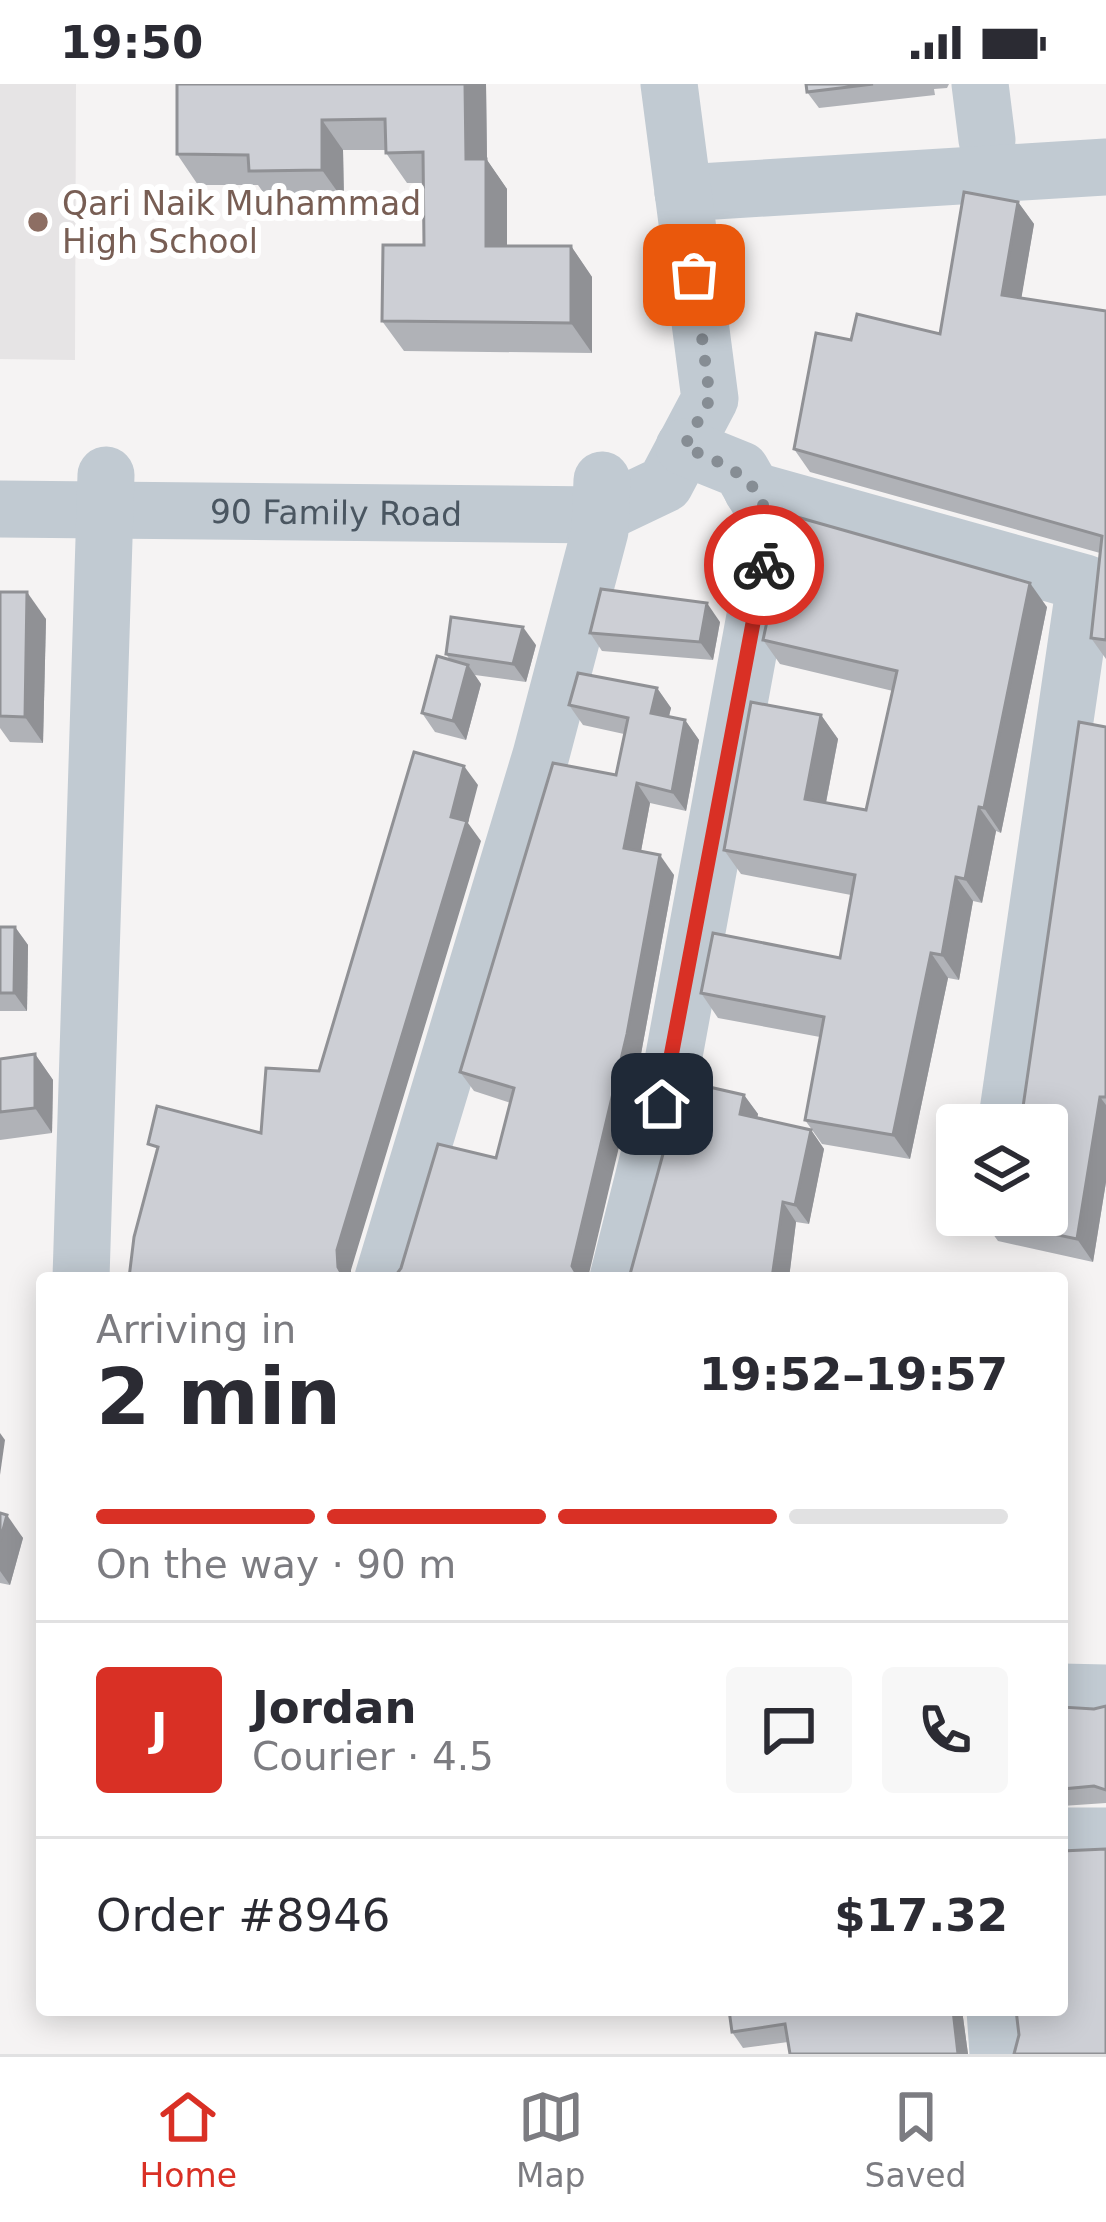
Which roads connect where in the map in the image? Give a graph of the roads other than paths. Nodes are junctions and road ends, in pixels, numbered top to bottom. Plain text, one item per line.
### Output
1 (669, 84) edge
2 (980, 84) edge
3 (987, 140) dead end
4 (1106, 167) edge
5 (683, 193) junction
6 (674, 465) junction
7 (0, 474) edge
8 (752, 490) junction
9 (106, 492) junction
10 (601, 498) junction
11 (0, 509) edge
12 (1009, 1104) edge
13 (81, 1272) edge
14 (385, 1272) edge
15 (620, 1272) edge
16 (1068, 1692) edge
17 (1106, 1693) edge
18 (1068, 1836) edge
19 (1106, 1837) edge
20 (995, 2016) edge
21 (998, 2054) edge

1 - 5 street
2 - 3 street
4 - 5 street
5 - 6 street
6 - 8 street
6 - 10 street, 90 Family Road
7 - 9 street, 90 Family Road
8 - 12 street
8 - 15 street
9 - 10 street, 90 Family Road
9 - 11 street, 90 Family Road
9 - 13 street
10 - 14 street
16 - 17 street
18 - 19 street
20 - 21 street

